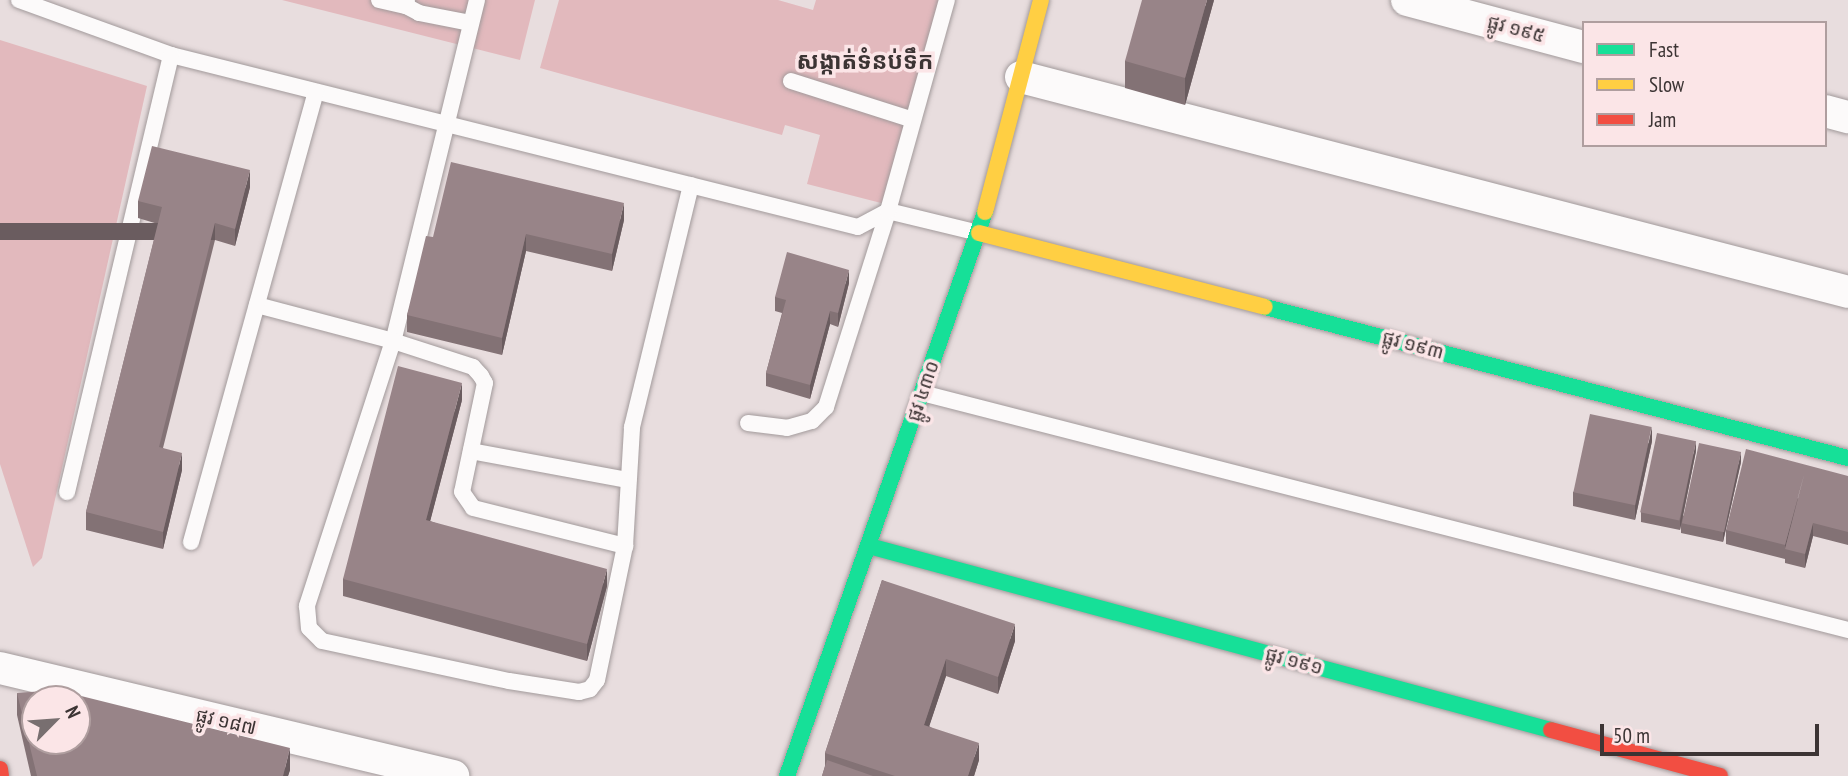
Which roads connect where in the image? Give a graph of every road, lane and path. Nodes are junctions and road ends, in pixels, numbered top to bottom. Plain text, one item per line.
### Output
1 (19, 0) edge
2 (379, 0) edge
3 (477, 0) edge
4 (947, 0) edge
5 (1041, 0) edge
6 (1407, 0) edge
7 (406, 3) edge
8 (471, 23) junction
9 (1582, 46) edge
10 (171, 55) junction
11 (1021, 76) junction
12 (791, 81) dead end
13 (316, 92) junction
14 (1827, 112) edge
15 (1848, 117) edge
16 (913, 120) junction
17 (444, 124) junction
18 (691, 186) junction
19 (888, 211) junction
20 (979, 233) junction
21 (1848, 292) edge
22 (257, 305) junction
23 (393, 341) junction
24 (922, 393) junction
25 (748, 423) dead end
26 (471, 451) junction
27 (1848, 458) edge
28 (628, 480) junction
29 (67, 492) dead end
30 (191, 542) dead end
31 (869, 546) junction
32 (625, 547) junction
33 (1848, 631) edge
34 (0, 668) edge
35 (0, 769) edge
36 (1, 776) edge
37 (453, 776) edge
38 (787, 776) edge
39 (1720, 776) edge

1 - 10 lane
2 - 7 lane
3 - 8 lane
4 - 16 lane
5 - 11 street, ផ្លូវ ៤៣០
6 - 9 street, ផ្លូវ ១៩៥
7 - 8 lane
8 - 17 lane
10 - 13 lane
10 - 29 lane
11 - 20 street, ផ្លូវ ៤៣០
11 - 21 street
12 - 16 lane
13 - 17 lane
13 - 22 lane
14 - 15 street
16 - 19 lane
17 - 18 lane
17 - 23 lane
18 - 19 lane
18 - 28 lane
19 - 20 lane
19 - 25 lane
20 - 24 street, ផ្លូវ ៤៣០
20 - 27 street, ផ្លូវ ១៩៣
22 - 23 lane
22 - 30 lane
23 - 26 lane
23 - 32 lane
24 - 31 street, ផ្លូវ ៤៣០
24 - 33 lane
26 - 28 lane
26 - 32 lane
28 - 32 lane
31 - 38 street, ផ្លូវ ៤៣០
31 - 39 street, ផ្លូវ ១៩១
34 - 37 street, ផ្លូវ ១៨៧
35 - 36 street

